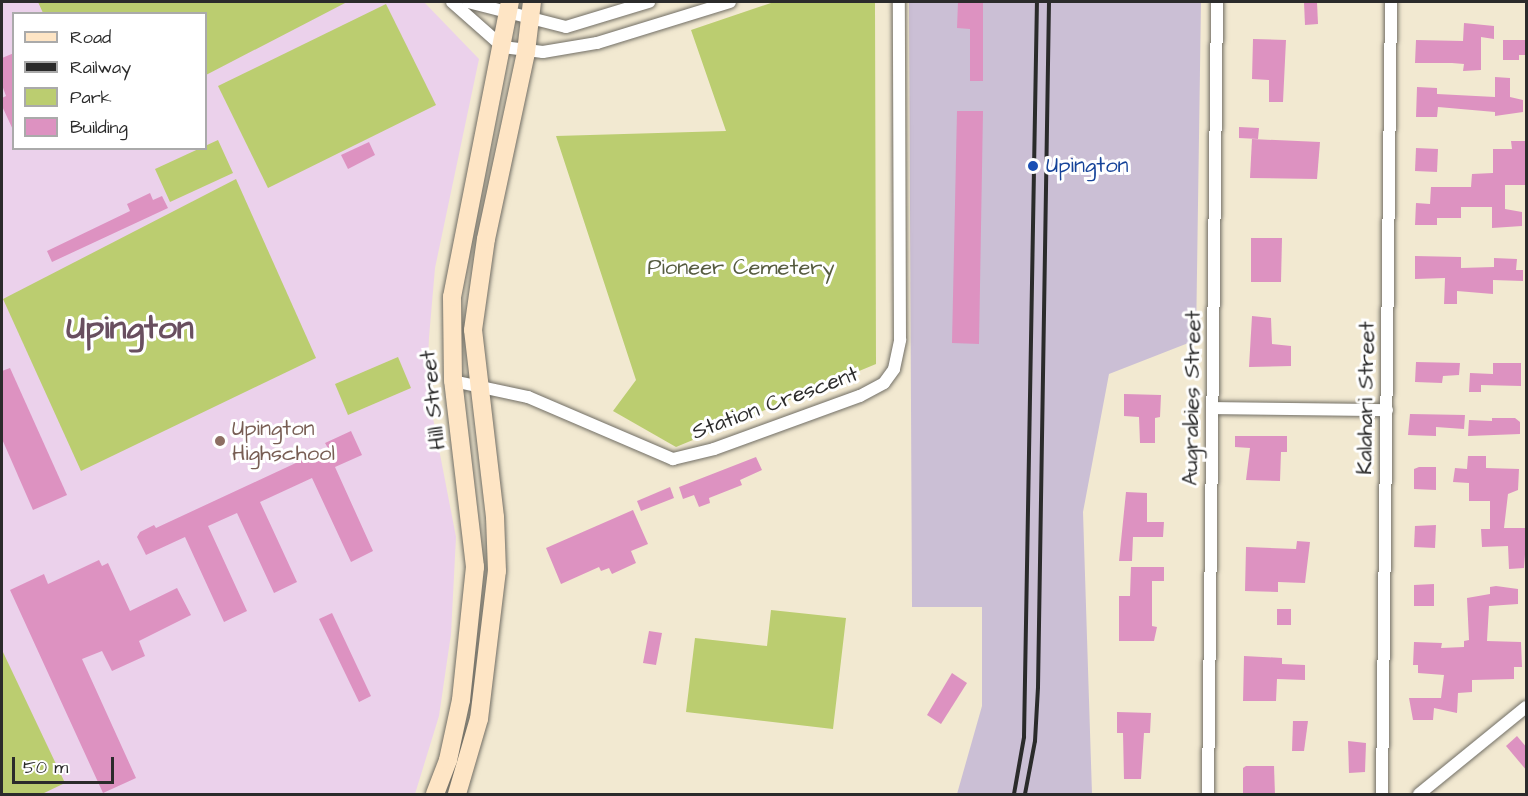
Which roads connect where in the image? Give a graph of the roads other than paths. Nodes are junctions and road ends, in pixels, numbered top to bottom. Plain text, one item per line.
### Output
1 (452, 2) edge
2 (468, 2) edge
3 (532, 2) edge
4 (649, 2) edge
5 (730, 2) edge
6 (899, 2) edge
7 (1217, 2) edge
8 (1391, 2) edge
9 (509, 7) edge
10 (531, 20) junction
11 (502, 47) junction
12 (526, 52) junction
13 (453, 381) junction
14 (477, 383) junction
15 (1213, 408) junction
16 (1387, 410) junction
17 (1527, 707) edge
18 (435, 795) edge
19 (457, 795) edge
20 (1208, 795) edge
21 (1382, 795) edge
22 (1419, 795) edge

1 - 11 street
2 - 9 street
3 - 10 street, Hill Street
4 - 10 street
5 - 12 street
6 - 14 street, Station Crescent
7 - 15 street, Augrabies Street
8 - 16 street, Kalahari Street
9 - 10 street
9 - 11 street, Hill Street
10 - 12 street, Hill Street
11 - 12 street
11 - 13 street, Hill Street
12 - 14 street, Hill Street
13 - 14 street, Station Crescent
13 - 18 street, Hill Street
14 - 19 street, Hill Street
15 - 16 street
15 - 20 street, Augrabies Street
16 - 21 street, Kalahari Street
17 - 22 street

